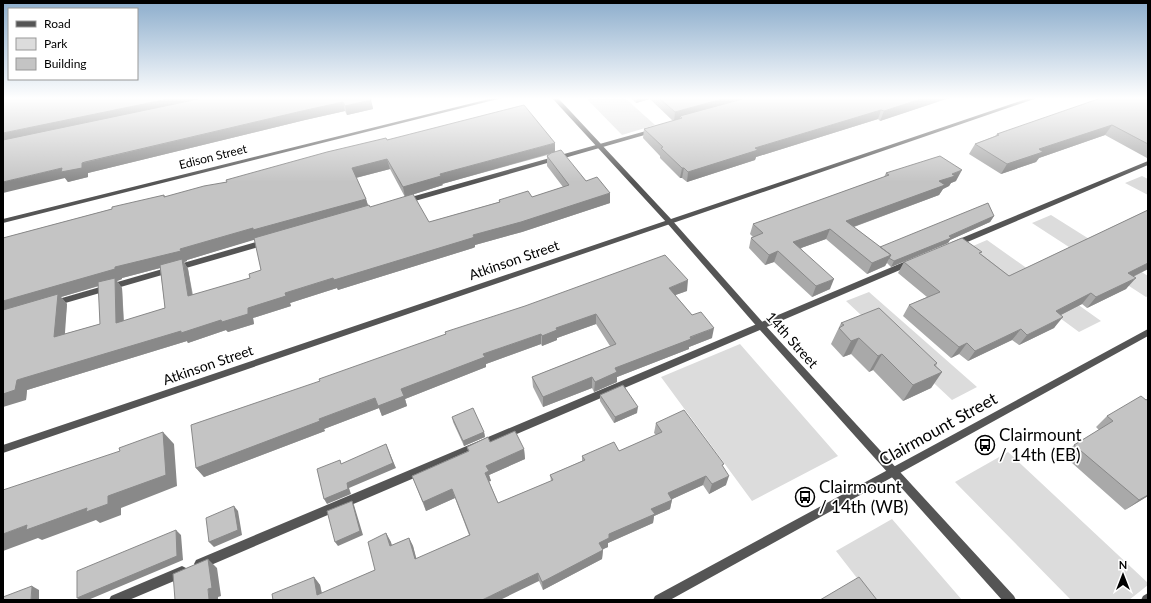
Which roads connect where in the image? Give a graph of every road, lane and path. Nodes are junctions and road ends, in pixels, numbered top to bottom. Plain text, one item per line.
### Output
1 (386, 126) edge
2 (581, 126) edge
3 (950, 126) edge
4 (660, 128) edge
5 (599, 146) junction
6 (1148, 163) edge
7 (398, 204) edge
8 (669, 220) junction
9 (3, 221) edge
10 (277, 239) edge
11 (950, 246) edge
12 (921, 258) edge
13 (49, 305) edge
14 (762, 327) junction
15 (1148, 332) edge
16 (3, 449) edge
17 (893, 471) junction
18 (115, 600) edge
19 (660, 600) edge
20 (1010, 600) edge

1 - 9 street, Edison Street
2 - 5 street, 14th Street
3 - 8 street, Atkinson Street
4 - 5 street
5 - 7 street
5 - 8 street, 14th Street
6 - 11 street
8 - 14 street, 14th Street
8 - 16 street, Atkinson Street
10 - 13 street
12 - 14 street
14 - 17 street, 14th Street
14 - 18 street
15 - 17 street, Clairmount Street
17 - 19 street, Clairmount Street
17 - 20 street, 14th Street

